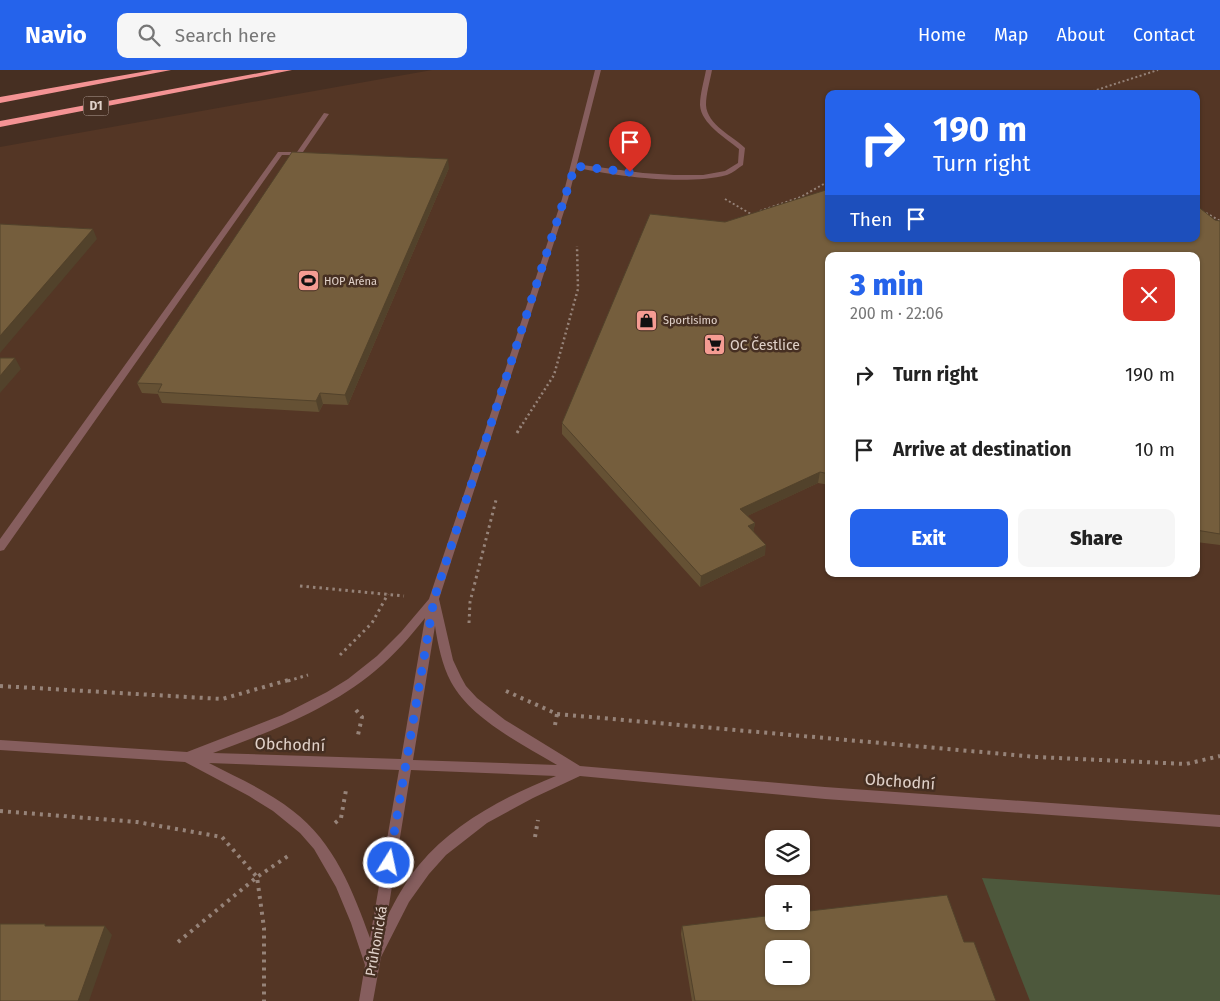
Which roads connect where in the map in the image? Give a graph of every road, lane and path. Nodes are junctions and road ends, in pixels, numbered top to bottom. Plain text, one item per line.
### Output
1 (167, 70) edge
2 (288, 70) edge
3 (598, 70) edge
4 (709, 70) edge
5 (1158, 70) edge
6 (1096, 90) edge
7 (0, 100) edge
8 (326, 114) dead end
9 (0, 124) edge
10 (299, 153) junction
11 (318, 154) edge
12 (575, 166) junction
13 (1204, 212) edge
14 (1220, 220) edge
15 (577, 239) dead end
16 (516, 435) dead end
17 (497, 499) dead end
18 (0, 548) edge
19 (300, 586) dead end
20 (388, 594) junction
21 (434, 599) junction
22 (470, 602) junction
23 (469, 627) dead end
24 (338, 657) dead end
25 (315, 673) dead end
26 (0, 686) edge
27 (500, 688) dead end
28 (0, 745) edge
29 (1220, 756) edge
30 (186, 757) junction
31 (406, 766) junction
32 (578, 771) junction
33 (0, 811) edge
34 (1220, 821) edge
35 (371, 964) junction
36 (264, 1001) edge
37 (366, 1001) edge

1 - 7 highway, D1
2 - 9 highway, D1
3 - 12 street, Průhonická
4 - 12 street
5 - 6 path
8 - 10 street
10 - 11 street
10 - 18 street
12 - 21 street, Průhonická
13 - 14 path
15 - 16 path
17 - 22 path
19 - 20 path
20 - 21 path
20 - 24 path
21 - 22 path
21 - 30 street
21 - 31 street, Průhonická
21 - 32 street, Obchodní
22 - 23 path
25 - 26 path
27 - 29 path
28 - 30 street, Obchodní
30 - 31 street, Obchodní
30 - 35 street
31 - 32 street, Obchodní
31 - 35 street, Průhonická
32 - 34 street, Obchodní
32 - 35 street, Obchodní
33 - 36 path
35 - 37 street, Průhonická

